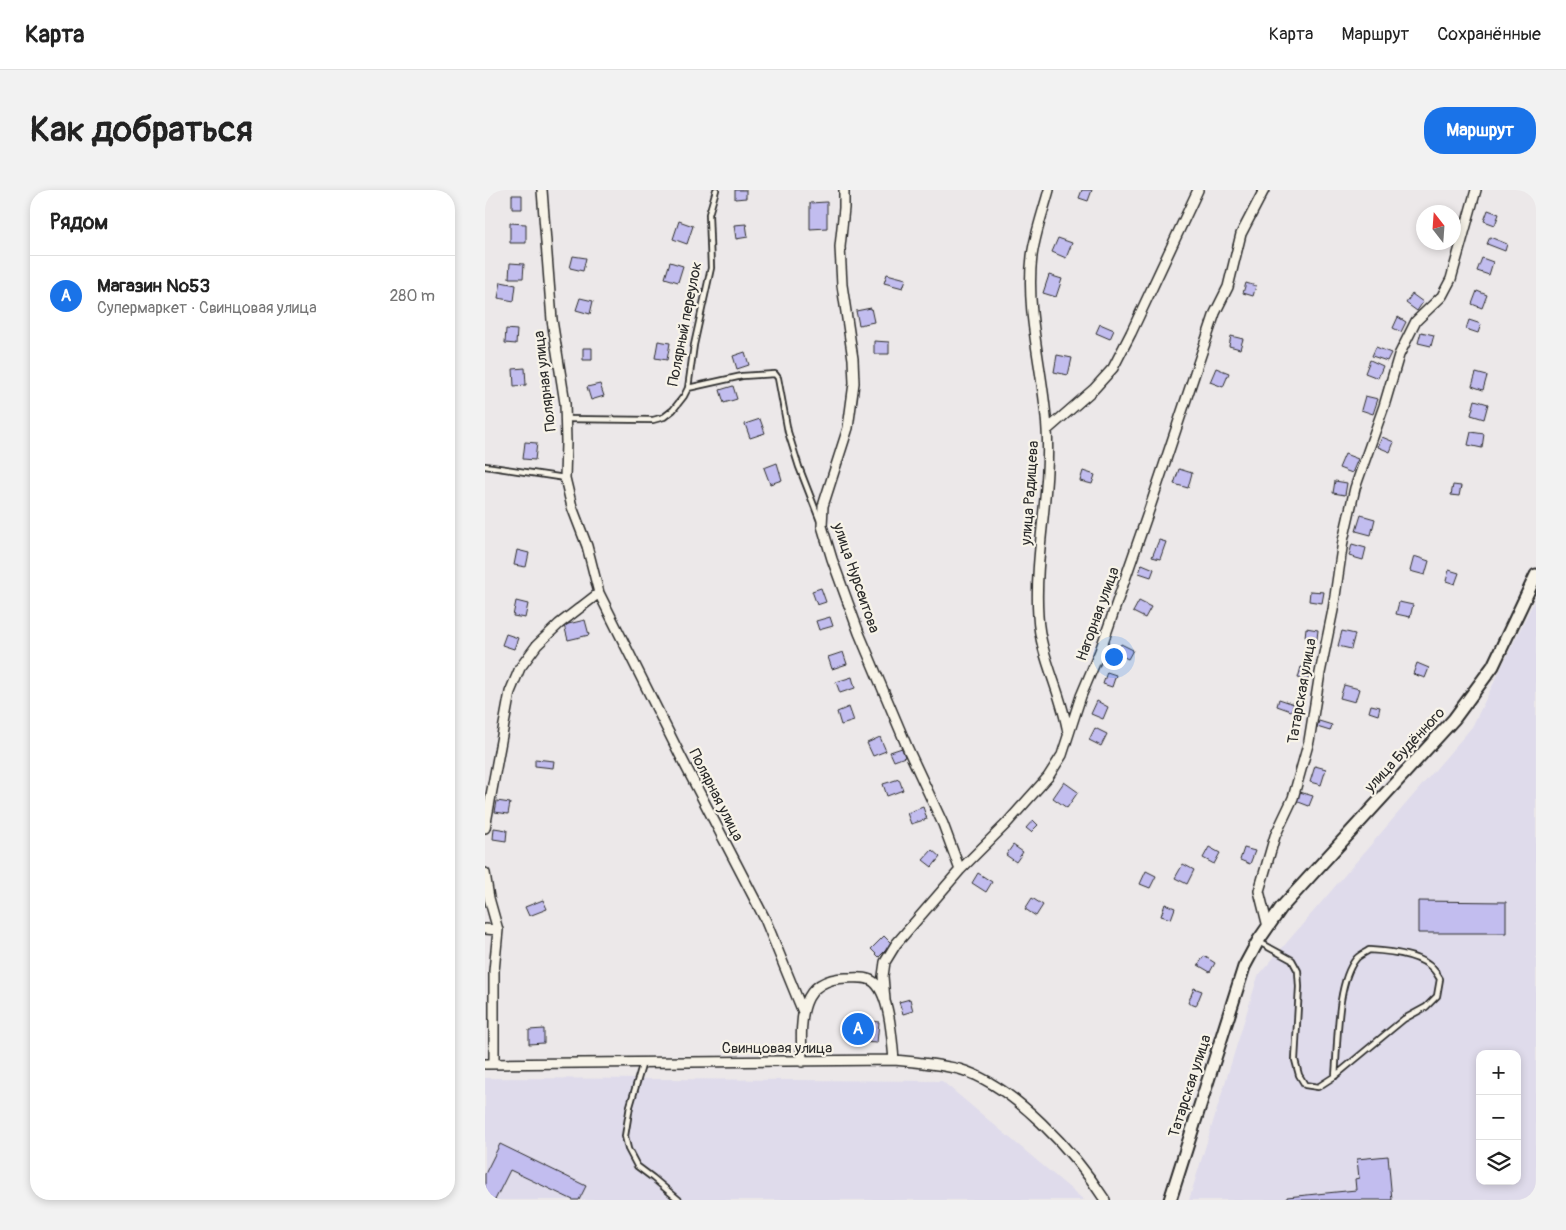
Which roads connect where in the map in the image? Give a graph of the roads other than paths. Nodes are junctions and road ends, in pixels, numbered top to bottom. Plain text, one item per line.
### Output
1 (542, 190) edge
2 (716, 190) edge
3 (843, 190) edge
4 (1049, 190) edge
5 (1198, 190) edge
6 (1264, 190) edge
7 (1476, 190) edge
8 (688, 388) junction
9 (565, 419) junction
10 (1047, 430) junction
11 (485, 466) edge
12 (565, 478) junction
13 (822, 526) junction
14 (1536, 575) edge
15 (599, 593) junction
16 (1069, 736) junction
17 (488, 792) edge
18 (485, 828) edge
19 (960, 870) junction
20 (485, 873) edge
21 (1268, 927) junction
22 (485, 929) edge
23 (498, 930) junction
24 (1258, 941) junction
25 (885, 1000) junction
26 (803, 1012) junction
27 (894, 1060) junction
28 (643, 1062) junction
29 (802, 1062) junction
30 (490, 1064) edge
31 (1335, 1076) junction
32 (679, 1200) edge
33 (1105, 1200) edge
34 (1170, 1200) edge

1 - 9 street, Полярная улица
2 - 8 lane, Полярный переулок
3 - 13 street, улица Нурсеитова
4 - 10 street, улица Радищева
5 - 10 street
6 - 16 street, Нагорная улица
7 - 21 street, Татарская улица
8 - 9 lane, Полярный переулок
8 - 13 lane
9 - 12 street, Полярная улица
10 - 16 street, улица Радищева
11 - 12 lane
12 - 15 street, Полярная улица
13 - 19 street, улица Нурсеитова
14 - 21 street, улица Будённого
15 - 17 street
15 - 26 street, Полярная улица
16 - 19 street, Нагорная улица
17 - 18 street
19 - 25 street, Нагорная улица
20 - 23 street
21 - 24 street, Татарская улица
22 - 23 street
23 - 30 street
24 - 31 lane
24 - 34 street, Татарская улица
25 - 26 street
25 - 27 street, Нагорная улица
26 - 29 street
27 - 29 street, Свинцовая улица
27 - 33 street, Свинцовая улица
28 - 29 street, Свинцовая улица
28 - 30 street, Свинцовая улица
28 - 32 lane
31 - 31 lane

